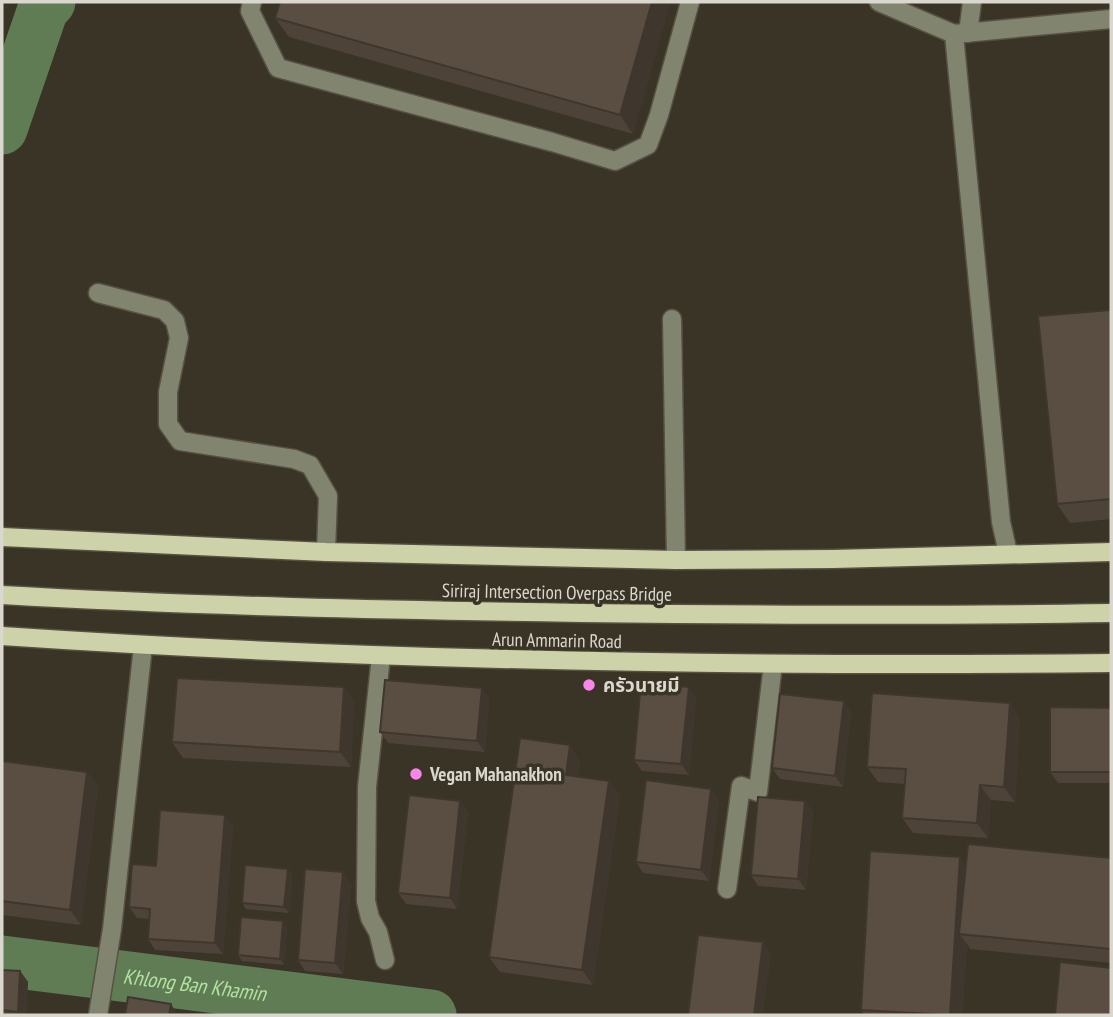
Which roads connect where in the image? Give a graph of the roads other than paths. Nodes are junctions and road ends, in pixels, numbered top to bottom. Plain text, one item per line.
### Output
1 (252, 2) edge
2 (690, 2) edge
3 (879, 2) edge
4 (972, 2) edge
5 (1111, 19) edge
6 (961, 34) junction
7 (98, 293) dead end
8 (672, 319) dead end
9 (2, 537) edge
10 (326, 552) junction
11 (1111, 552) edge
12 (1008, 553) junction
13 (676, 560) junction
14 (2, 595) edge
15 (1111, 612) edge
16 (2, 636) edge
17 (144, 646) junction
18 (381, 656) junction
19 (1111, 663) edge
20 (774, 664) junction
21 (727, 889) dead end
22 (385, 960) dead end
23 (99, 1011) edge

1 - 2 street
3 - 6 street
4 - 6 street
5 - 6 street
6 - 12 street
7 - 10 street
8 - 13 street
9 - 10 main road
10 - 13 main road
11 - 12 main road
12 - 13 main road
14 - 15 main road, Siriraj Intersection Overpass Bridge
16 - 17 main road, Arun Ammarin Road
17 - 18 main road, Arun Ammarin Road
17 - 23 street
18 - 20 main road, Arun Ammarin Road
18 - 22 street
19 - 20 main road, Arun Ammarin Road
20 - 21 street

